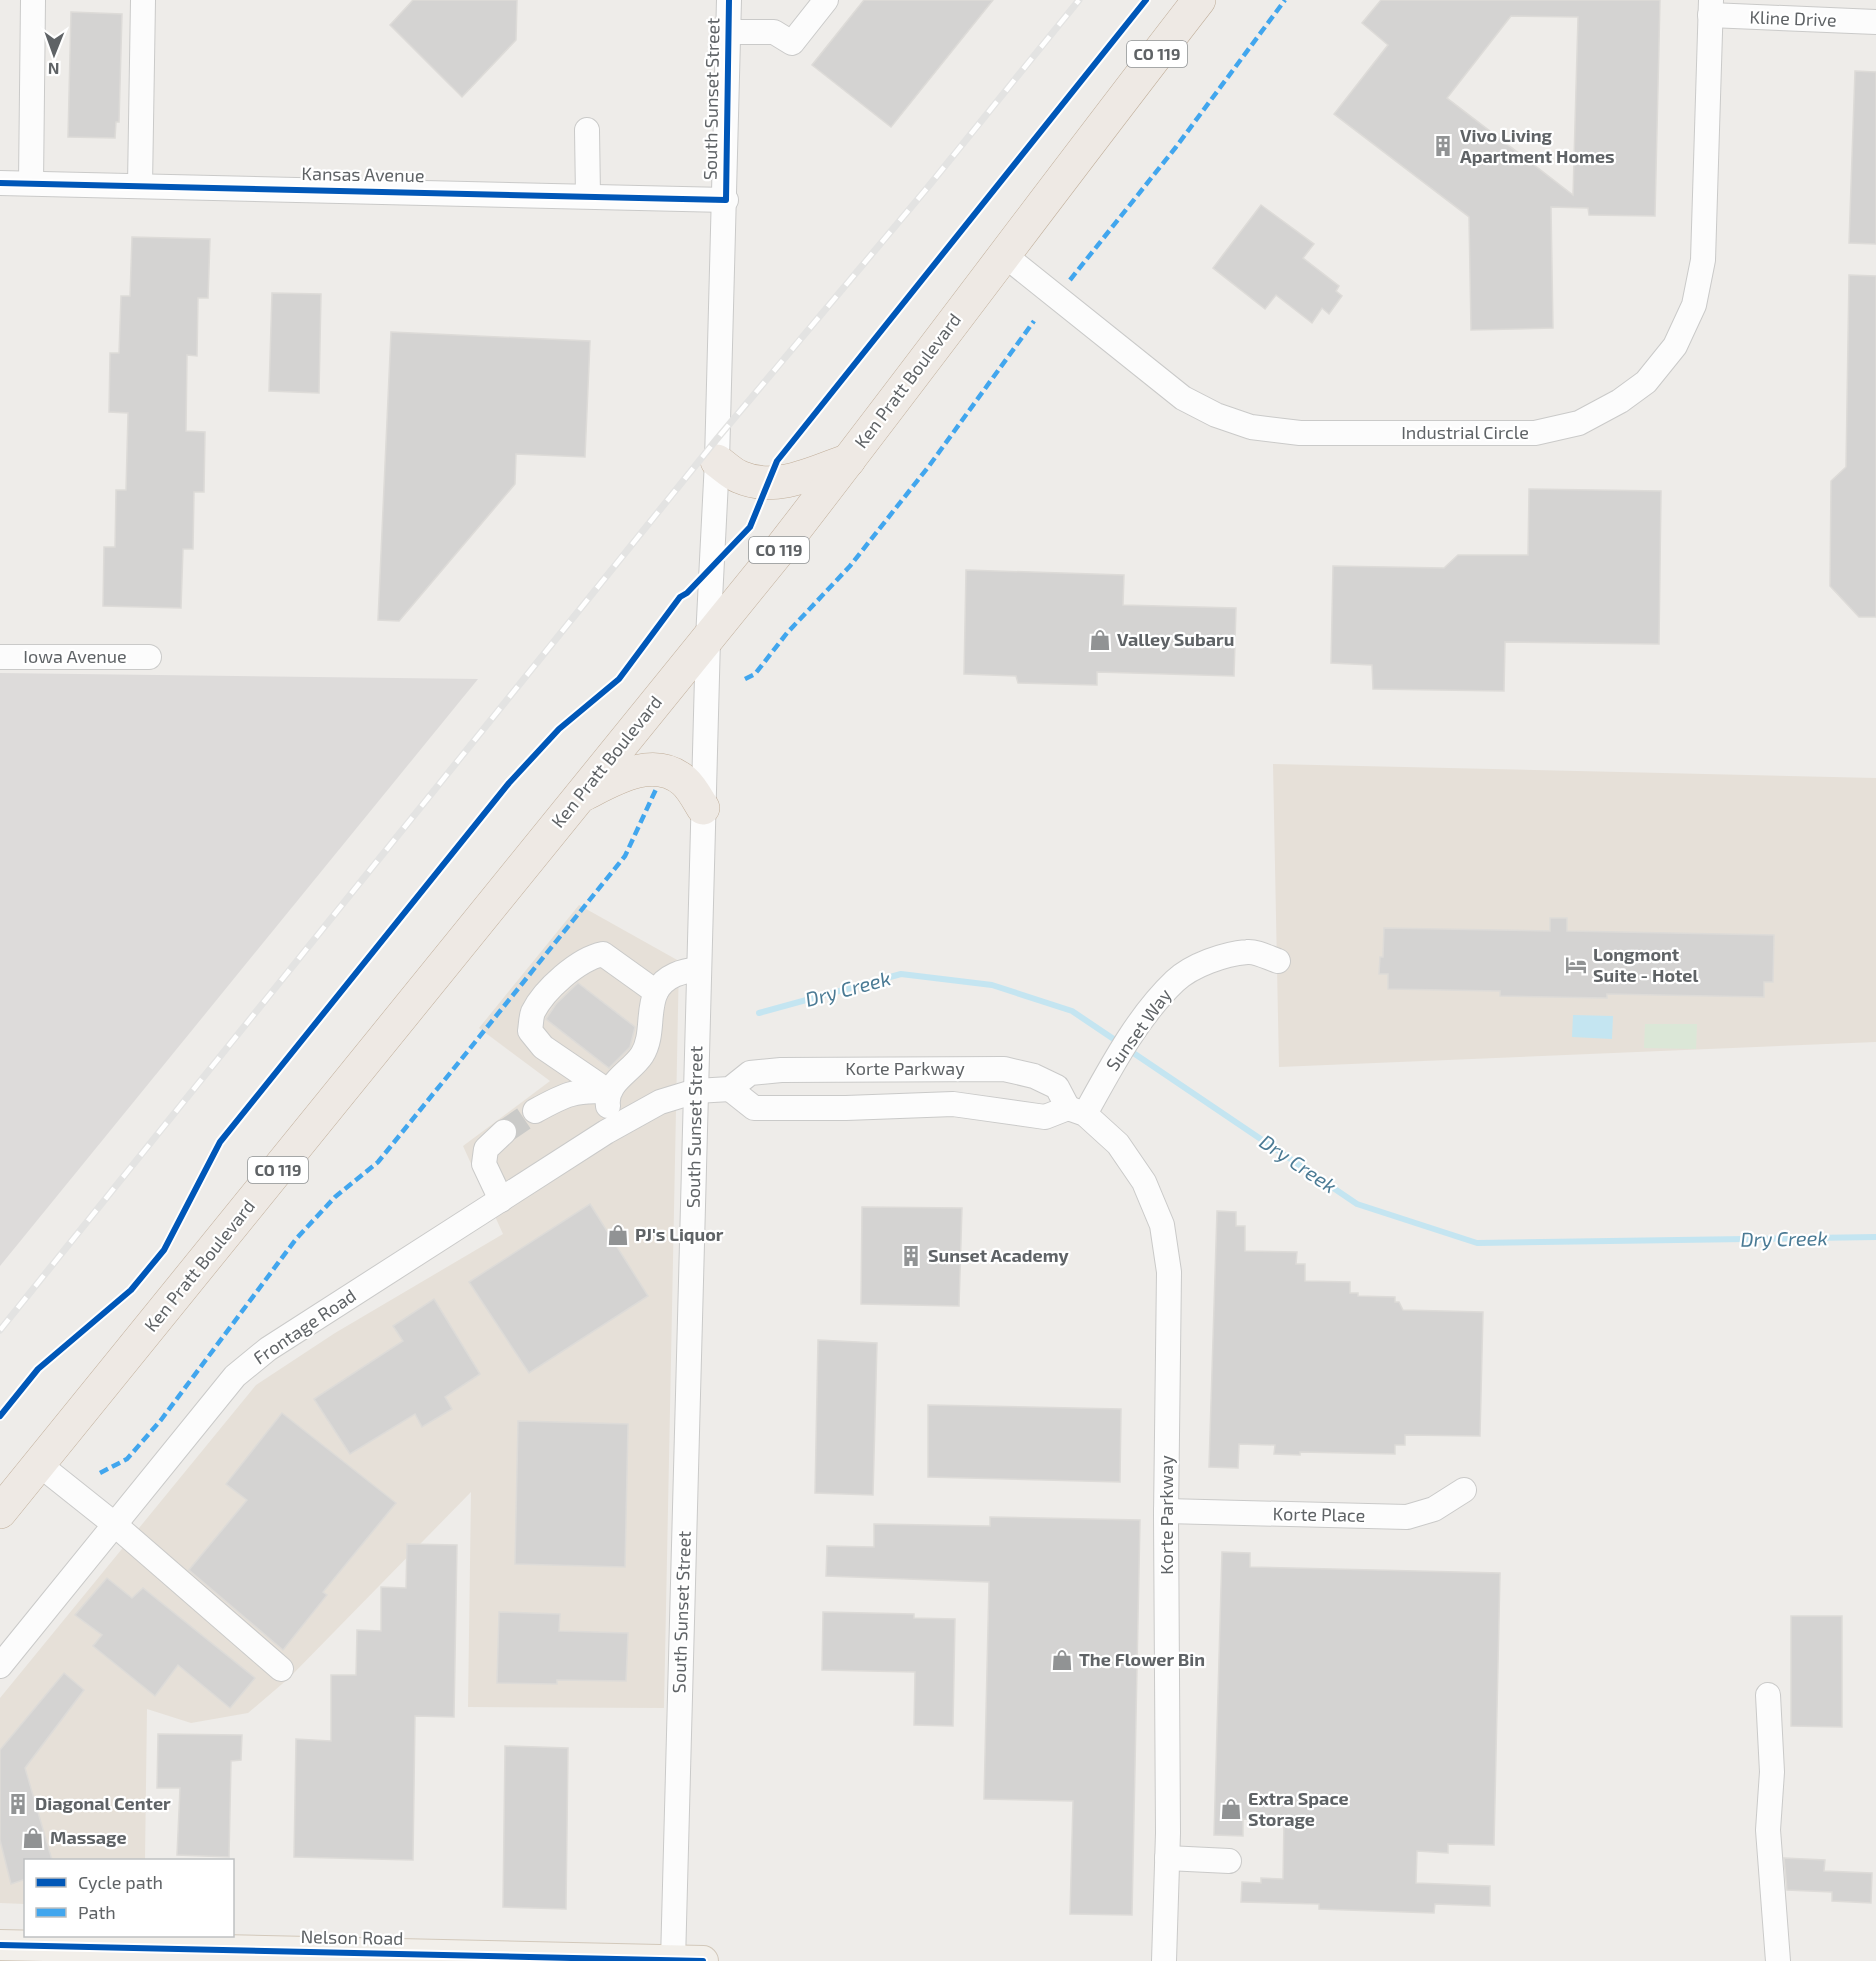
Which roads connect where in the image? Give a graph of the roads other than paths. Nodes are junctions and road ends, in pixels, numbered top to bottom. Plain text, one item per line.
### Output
1 (33, 0) edge
2 (143, 0) edge
3 (729, 0) edge
4 (826, 0) edge
5 (1199, 0) edge
6 (1711, 8) edge
7 (1876, 22) edge
8 (729, 32) junction
9 (587, 130) dead end
10 (0, 183) edge
11 (31, 183) junction
12 (140, 186) junction
13 (588, 196) junction
14 (726, 200) junction
15 (1003, 254) junction
16 (722, 292) junction
17 (717, 409) dead end
18 (849, 460) junction
19 (717, 461) junction
20 (708, 639) junction
21 (0, 657) edge
22 (149, 657) dead end
23 (578, 797) junction
24 (703, 808) junction
25 (1278, 961) dead end
26 (699, 969) junction
27 (656, 992) junction
28 (730, 1089) junction
29 (696, 1091) junction
30 (609, 1092) junction
31 (535, 1111) tunnel mouth
32 (1076, 1111) junction
33 (615, 1127) junction
34 (504, 1132) tunnel mouth
35 (501, 1200) junction
36 (40, 1466) junction
37 (1464, 1490) dead end
38 (1166, 1511) junction
39 (0, 1512) edge
40 (114, 1524) junction
41 (0, 1666) edge
42 (281, 1669) dead end
43 (1768, 1695) dead end
44 (1167, 1858) junction
45 (1229, 1861) dead end
46 (0, 1945) edge
47 (62, 1947) junction
48 (673, 1960) edge
49 (10, 1961) edge
50 (703, 1961) edge
51 (1164, 1961) edge
52 (1778, 1961) edge

1 - 11 street
2 - 12 street
3 - 8 street, South Sunset Street
4 - 8 street
5 - 15 highway, Ken Pratt Boulevard / CO 119
6 - 7 street, Kline Drive
6 - 15 street, Industrial Circle
8 - 14 street, South Sunset Street
9 - 13 street
10 - 11 street, Kansas Avenue
11 - 12 street, Kansas Avenue
12 - 13 street, Kansas Avenue
13 - 14 street, Kansas Avenue
14 - 16 street, South Sunset Street
15 - 18 highway, Ken Pratt Boulevard / CO 119
16 - 17 street, South Sunset Street
16 - 19 street, South Sunset Street
18 - 19 highway
18 - 20 highway, Ken Pratt Boulevard / CO 119
19 - 20 street, South Sunset Street
20 - 23 highway, Ken Pratt Boulevard / CO 119
20 - 24 street, South Sunset Street
21 - 22 street, Iowa Avenue
23 - 24 highway
23 - 36 highway, Ken Pratt Boulevard / CO 119
24 - 26 street, South Sunset Street
25 - 32 street, Sunset Way
26 - 27 street
26 - 29 street, South Sunset Street
27 - 30 street
27 - 30 street
28 - 29 street
28 - 32 street, Korte Parkway
28 - 32 street, Korte Parkway
29 - 33 street, Frontage Road
29 - 48 street, South Sunset Street
30 - 31 street
30 - 33 street
32 - 38 street, Korte Parkway
33 - 35 street, Frontage Road
34 - 35 street
35 - 40 street, Frontage Road
36 - 39 highway, Ken Pratt Boulevard / CO 119
36 - 40 street
37 - 38 street, Korte Place
38 - 44 street, Korte Parkway
40 - 41 street, Frontage Road
40 - 42 street
43 - 52 street
44 - 45 street
44 - 51 street, Korte Parkway
46 - 47 main road, Nelson Road
47 - 48 main road, Nelson Road
47 - 49 main road
48 - 50 main road, Nelson Road

